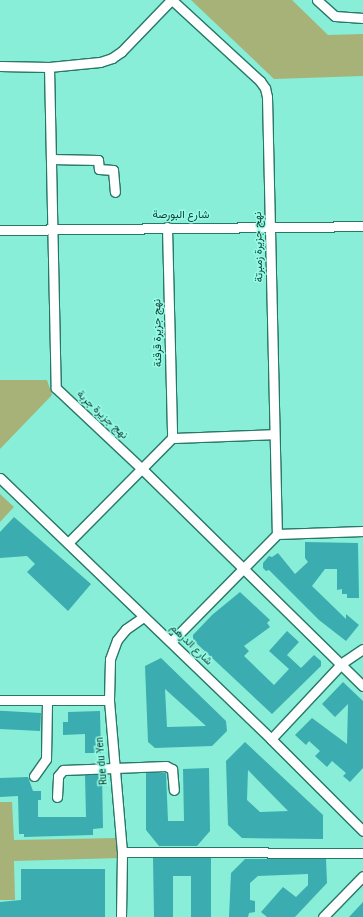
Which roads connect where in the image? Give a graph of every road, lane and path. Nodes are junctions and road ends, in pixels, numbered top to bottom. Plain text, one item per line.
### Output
1 (172, 0) edge
2 (317, 0) edge
3 (363, 18) edge
4 (0, 66) edge
5 (49, 66) junction
6 (51, 159) junction
7 (115, 192) dead end
8 (363, 226) edge
9 (167, 227) junction
10 (271, 227) junction
11 (52, 229) junction
12 (0, 230) edge
13 (274, 434) junction
14 (172, 438) junction
15 (141, 468) junction
16 (0, 478) edge
17 (363, 531) edge
18 (277, 534) junction
19 (68, 543) junction
20 (244, 570) junction
21 (143, 617) junction
22 (171, 642) junction
23 (363, 649) edge
24 (342, 663) junction
25 (362, 685) edge
26 (0, 700) edge
27 (47, 700) junction
28 (109, 700) junction
29 (271, 739) junction
30 (114, 769) junction
31 (34, 776) dead end
32 (174, 790) dead end
33 (57, 797) dead end
34 (363, 831) edge
35 (122, 852) junction
36 (363, 853) edge
37 (363, 876) edge
38 (120, 917) edge
39 (323, 917) edge

1 - 5 street
1 - 10 street, نهج جزيرة زمبرتة
2 - 3 street
4 - 5 street
5 - 6 street, نهج جزيرة جربة
6 - 7 street
6 - 11 street, نهج جزيرة جربة
8 - 10 street, شارع البورصة
9 - 10 street, شارع البورصة
9 - 11 street, شارع البورصة
9 - 14 street, نهج جزيرة قرقنة
10 - 13 street, نهج جزيرة زمبرتة
11 - 12 street, شارع البورصة
11 - 15 street, نهج جزيرة جربة
13 - 14 street
13 - 18 street, نهج جزيرة زمبرتة
14 - 15 street
15 - 19 street
15 - 20 street, نهج جزيرة جربة
16 - 19 street, شارع الدرهم
17 - 18 street
18 - 20 street
19 - 21 street, شارع الدرهم
20 - 22 street
20 - 24 street, نهج جزيرة جربة
21 - 22 street, شارع الدرهم
21 - 28 street, Rue du Yen
22 - 29 street, شارع الدرهم
23 - 24 street
24 - 25 street, نهج جزيرة جربة
24 - 29 street
26 - 27 street
27 - 28 street
27 - 31 street
28 - 30 street, Rue du Yen
29 - 34 street, شارع الدرهم
30 - 32 street
30 - 33 street
30 - 35 street, Rue du Yen
35 - 36 street
35 - 38 street, Rue du Yen
37 - 39 street

